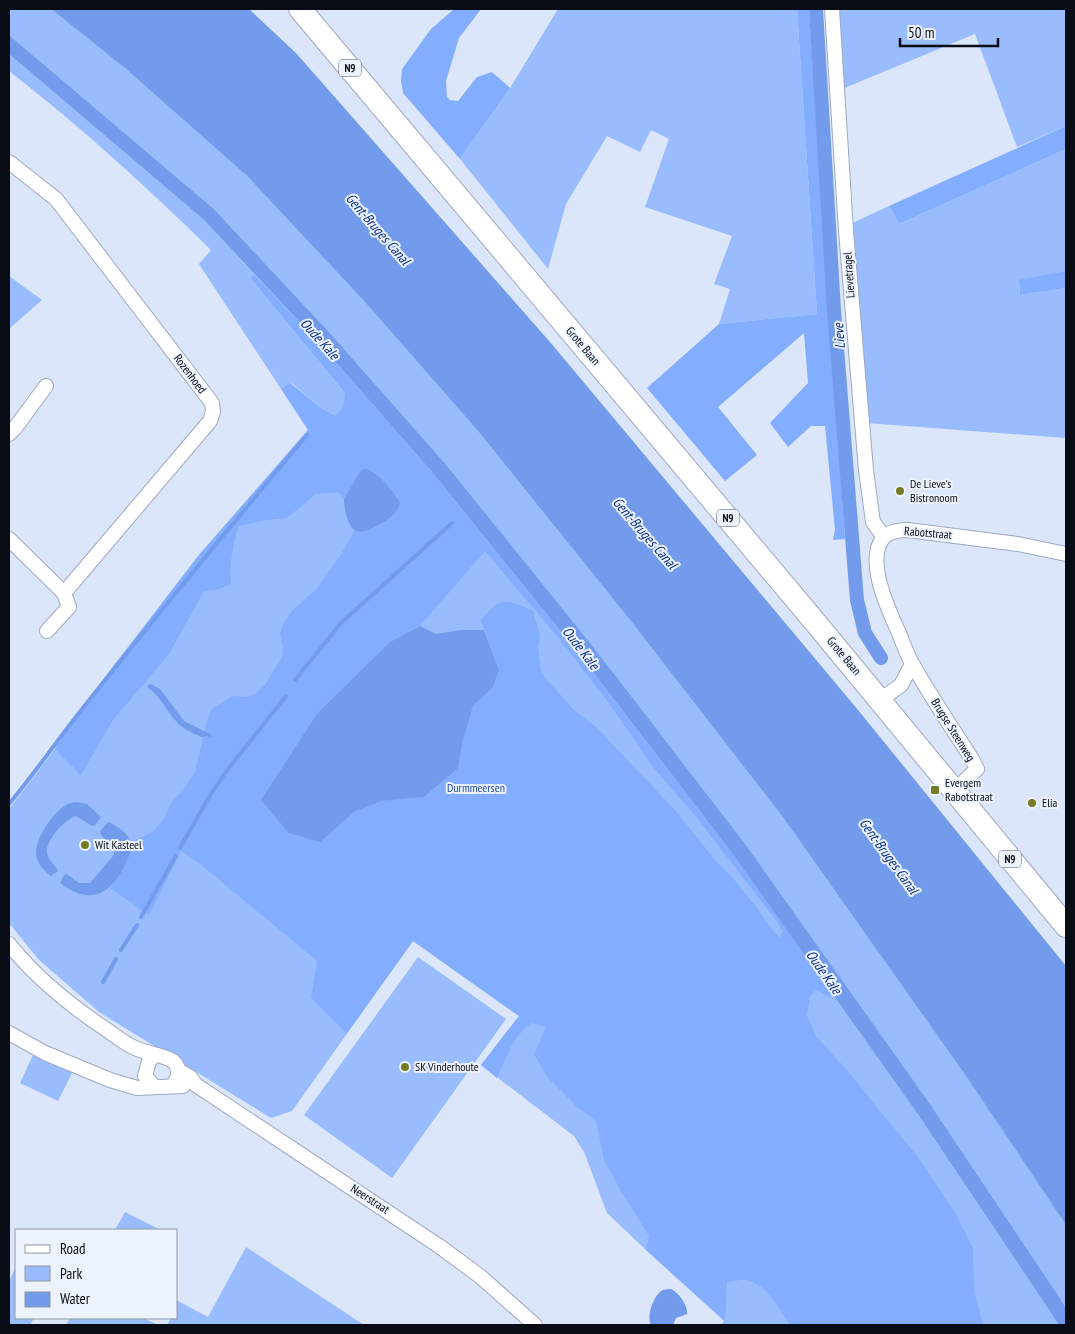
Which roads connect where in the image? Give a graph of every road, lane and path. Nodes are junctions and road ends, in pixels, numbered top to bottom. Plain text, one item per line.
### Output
1 (300, 9) edge
2 (832, 9) edge
3 (9, 162) edge
4 (46, 386) dead end
5 (9, 434) edge
6 (884, 537) junction
7 (9, 538) edge
8 (1066, 554) edge
9 (64, 593) junction
10 (47, 631) dead end
11 (912, 664) junction
12 (873, 692) junction
13 (954, 791) junction
14 (1066, 926) edge
15 (9, 944) edge
16 (9, 1033) edge
17 (149, 1065) junction
18 (178, 1070) junction
19 (110, 1080) junction
20 (173, 1085) junction
21 (196, 1085) junction
22 (154, 1086) junction
23 (536, 1325) edge

1 - 12 main road, Grote Baan / N9
2 - 6 street, Lievetragel
3 - 9 street, Rozenhoed
4 - 5 street
6 - 8 street, Rabotstraat
6 - 11 street
7 - 9 street
9 - 10 street
11 - 12 street
11 - 13 street, Brugse Steenweg
12 - 13 main road, N9
13 - 14 main road, N9
15 - 17 street, Neerstraat
16 - 19 street
17 - 18 street, Neerstraat
17 - 19 street
17 - 22 street, Neerstraat
18 - 20 street
18 - 21 street, Neerstraat
19 - 22 street
20 - 21 street
20 - 22 street
21 - 23 street, Neerstraat

